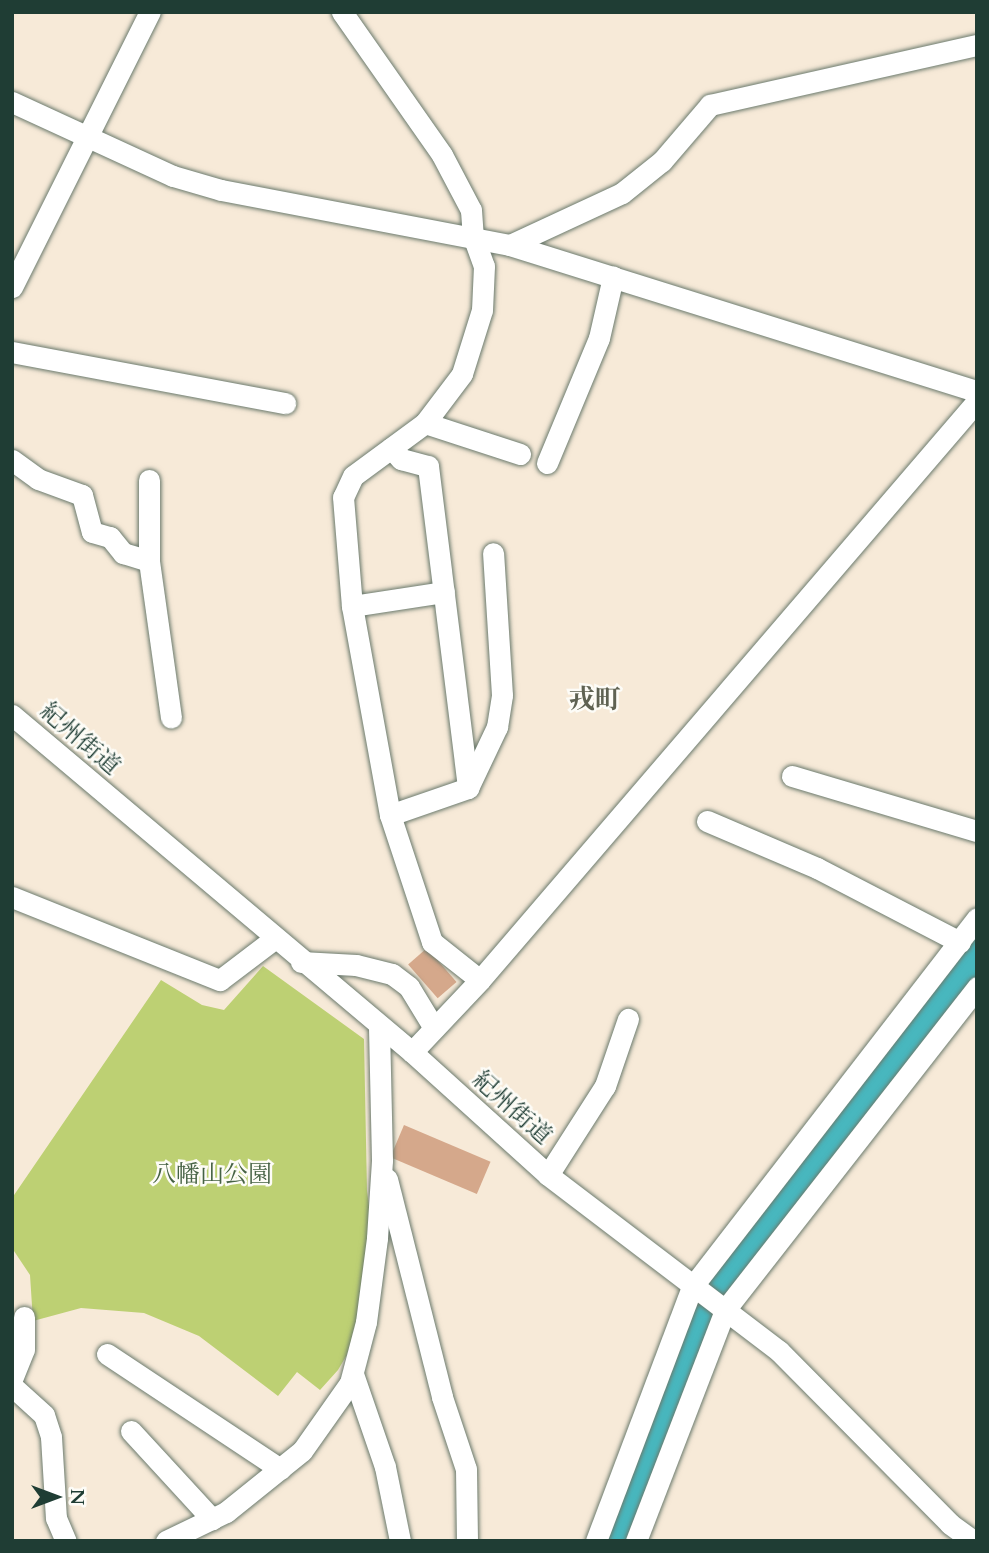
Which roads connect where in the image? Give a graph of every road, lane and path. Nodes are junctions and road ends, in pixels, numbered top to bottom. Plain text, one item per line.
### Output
1 (150, 12) edge
2 (342, 12) edge
3 (977, 45) edge
4 (12, 102) edge
5 (88, 136) junction
6 (473, 236) junction
7 (510, 245) junction
8 (613, 277) junction
9 (12, 287) edge
10 (12, 352) edge
11 (977, 391) edge
12 (977, 401) edge
13 (285, 403) dead end
14 (425, 423) junction
15 (391, 448) junction
16 (520, 454) dead end
17 (12, 460) edge
18 (547, 463) dead end
19 (149, 480) dead end
20 (493, 553) dead end
21 (149, 561) junction
22 (444, 592) junction
23 (352, 606) junction
24 (12, 715) edge
25 (171, 717) dead end
26 (792, 776) dead end
27 (468, 788) junction
28 (390, 815) junction
29 (707, 821) dead end
30 (977, 831) edge
31 (12, 897) edge
32 (977, 918) edge
33 (274, 939) junction
34 (960, 942) junction
35 (301, 961) junction
36 (480, 980) junction
37 (977, 986) edge
38 (628, 1019) dead end
39 (379, 1027) junction
40 (434, 1028) junction
41 (412, 1052) junction
42 (382, 1160) junction
43 (548, 1175) junction
44 (696, 1291) junction
45 (723, 1309) junction
46 (24, 1317) dead end
47 (107, 1354) dead end
48 (353, 1374) junction
49 (12, 1379) edge
50 (12, 1386) edge
51 (131, 1432) dead end
52 (280, 1469) junction
53 (212, 1519) junction
54 (66, 1541) edge
55 (166, 1541) edge
56 (400, 1541) edge
57 (467, 1541) edge
58 (596, 1541) edge
59 (636, 1541) edge
60 (974, 1541) edge

1 - 5 street
2 - 6 street
3 - 7 street
4 - 5 street
5 - 6 street
5 - 9 street
6 - 7 street
6 - 14 street
7 - 8 street
8 - 11 street
8 - 18 street
10 - 13 street
12 - 36 street
14 - 15 street
14 - 16 street
15 - 22 street
15 - 23 street
17 - 21 street
19 - 21 street
20 - 27 street
21 - 25 street
22 - 23 street
22 - 27 street
23 - 28 street
24 - 33 street, 紀州街道
26 - 30 street
27 - 28 street
28 - 36 street
29 - 34 street
31 - 33 street
32 - 34 street
33 - 35 street, 紀州街道
34 - 44 street
35 - 39 street, 紀州街道
35 - 40 street
36 - 40 street
37 - 45 street
38 - 43 street
39 - 41 street, 紀州街道
39 - 42 street
40 - 41 street
41 - 43 street, 紀州街道
42 - 48 street
42 - 57 street
43 - 44 street, 紀州街道
44 - 45 street, 紀州街道
44 - 58 street
45 - 59 street
45 - 60 street, 紀州街道
46 - 49 street
47 - 52 street
48 - 52 street
48 - 56 street
50 - 54 street
51 - 53 street
52 - 53 street
53 - 55 street

